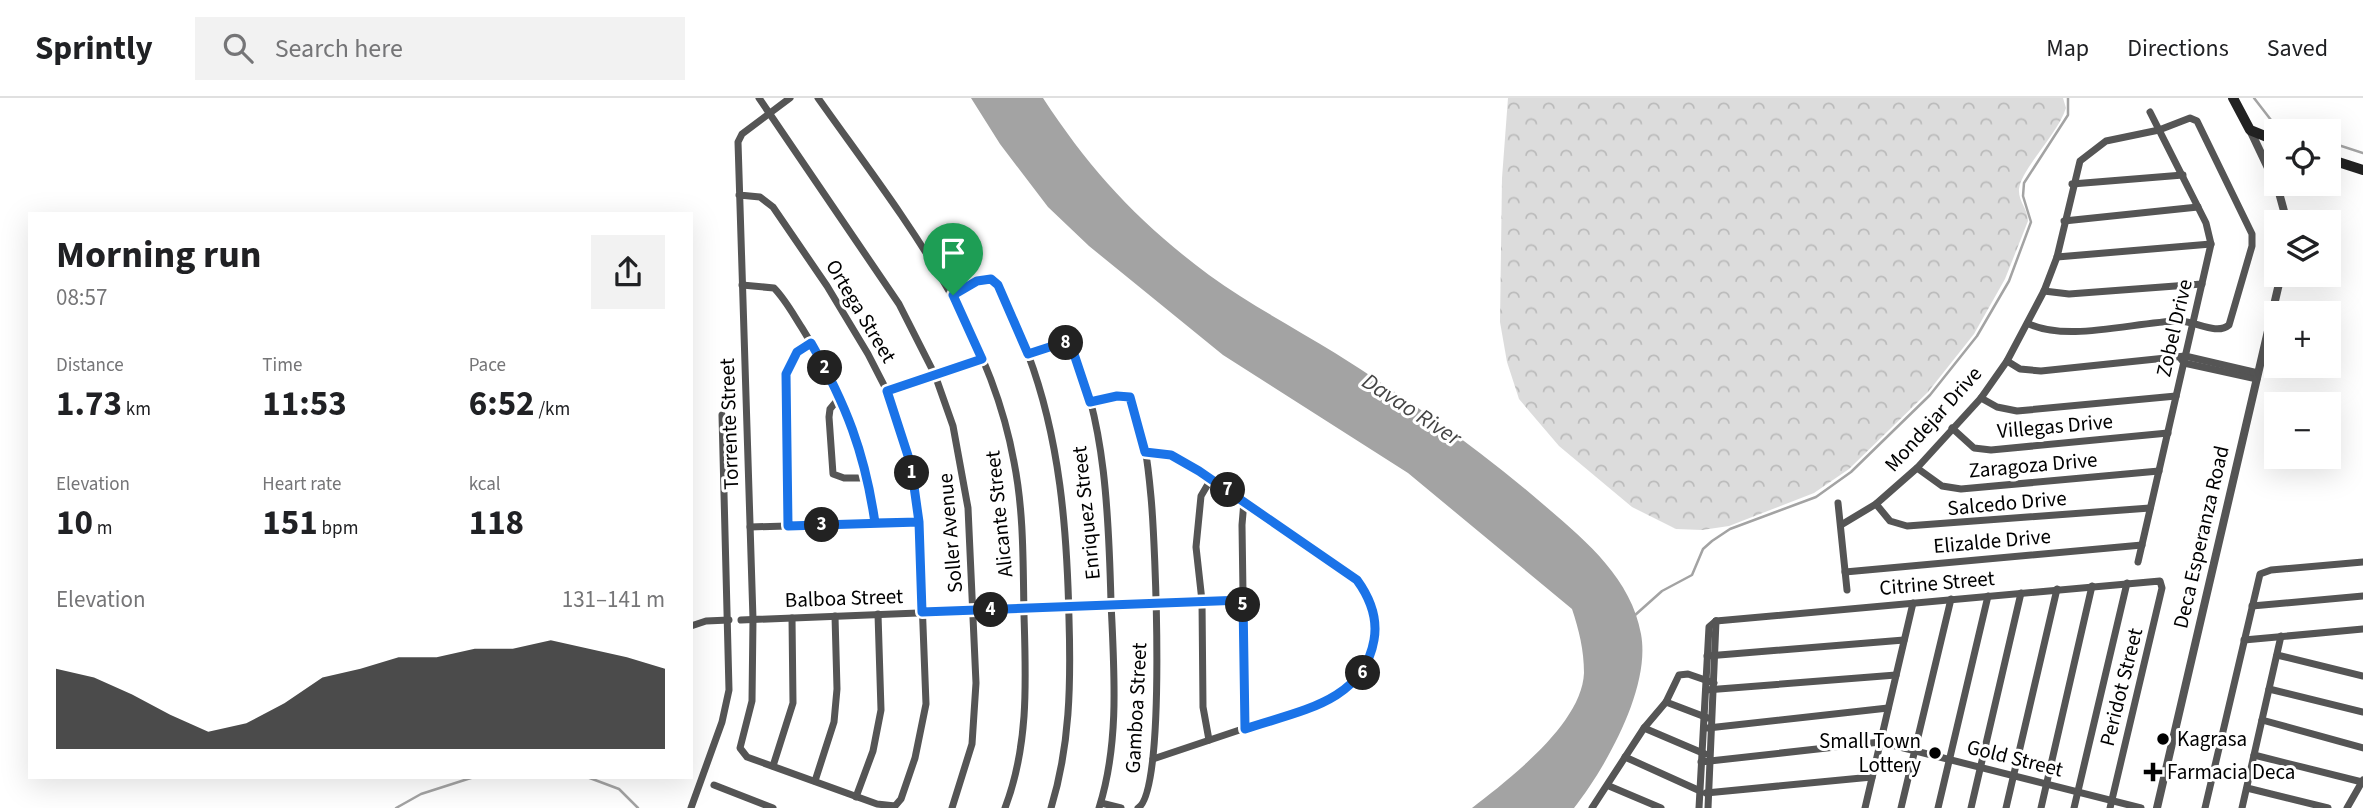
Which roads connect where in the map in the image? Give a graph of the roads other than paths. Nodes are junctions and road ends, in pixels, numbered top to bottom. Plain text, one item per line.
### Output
1 (759, 98) edge
2 (790, 98) edge
3 (818, 98) edge
4 (2234, 98) edge
5 (2150, 112) dead end
6 (770, 113) junction
7 (2159, 130) junction
8 (2250, 130) junction
9 (2264, 136) edge
10 (2341, 163) edge
11 (2363, 170) edge
12 (2183, 175) junction
13 (2072, 184) junction
14 (739, 195) junction
15 (2198, 207) junction
16 (2284, 210) edge
17 (2064, 221) junction
18 (2211, 244) junction
19 (2057, 257) junction
20 (2202, 284) junction
21 (742, 285) junction
22 (2278, 287) edge
23 (2044, 291) junction
24 (953, 295) junction
25 (2028, 323) junction
26 (2193, 323) junction
27 (811, 343) junction
28 (1028, 354) junction
29 (982, 359) junction
30 (2183, 359) junction
31 (2007, 360) junction
32 (935, 375) junction
33 (2257, 376) junction
34 (887, 391) junction
35 (2176, 396) junction
36 (840, 397) junction
37 (1981, 398) junction
38 (1090, 402) junction
39 (722, 415) dead end
40 (1952, 428) junction
41 (2168, 433) junction
42 (1145, 452) junction
43 (1917, 468) junction
44 (2159, 471) junction
45 (869, 478) junction
46 (1211, 479) junction
47 (1244, 500) junction
48 (1838, 503) dead end
49 (1876, 504) junction
50 (2150, 508) junction
51 (919, 522) junction
52 (875, 523) junction
53 (1841, 525) junction
54 (788, 526) junction
55 (750, 527) junction
56 (2142, 545) junction
57 (2138, 562) dead end
58 (2363, 562) edge
59 (1845, 572) junction
60 (2161, 582) joint
61 (2127, 583) junction
62 (2092, 586) junction
63 (2057, 589) junction
64 (1847, 590) dead end
65 (2021, 593) junction
66 (1988, 596) junction
67 (2363, 596) edge
68 (1951, 599) junction
69 (1243, 600) junction
70 (1202, 601) junction
71 (1156, 603) junction
72 (1913, 603) junction
73 (1112, 605) junction
74 (2252, 606) junction
75 (1069, 607) junction
76 (1024, 608) junction
77 (974, 610) junction
78 (922, 612) junction
79 (878, 614) junction
80 (835, 616) junction
81 (792, 618) junction
82 (753, 619) junction
83 (729, 620) junction
84 (741, 620) dead end
85 (693, 625) edge
86 (2363, 629) edge
87 (2281, 636) junction
88 (2244, 639) junction
89 (1904, 640) junction
90 (2277, 655) junction
91 (1711, 656) junction
92 (1896, 675) junction
93 (2363, 676) edge
94 (1710, 686) junction
95 (2269, 689) junction
96 (1666, 702) junction
97 (1888, 709) junction
98 (2363, 712) edge
99 (2262, 720) junction
100 (1707, 723) junction
101 (1644, 728) junction
102 (1245, 729) junction
103 (1209, 740) junction
104 (1880, 742) junction
105 (2363, 748) edge
106 (1916, 751) junction
107 (2254, 755) junction
108 (1625, 757) junction
109 (1705, 758) junction
110 (1153, 759) junction
111 (1950, 760) junction
112 (773, 766) junction
113 (1981, 768) junction
114 (2014, 776) junction
115 (1872, 778) junction
116 (815, 781) junction
117 (2362, 781) edge
118 (2046, 784) junction
119 (713, 785) dead end
120 (1609, 786) junction
121 (2247, 788) junction
122 (1702, 792) junction
123 (2078, 792) junction
124 (856, 797) junction
125 (2110, 804) edge
126 (1100, 805) edge
127 (691, 808) edge
128 (772, 808) edge
129 (952, 808) edge
130 (1005, 808) edge
131 (1051, 808) edge
132 (1121, 808) edge
133 (1138, 808) edge
134 (1592, 808) edge
135 (1661, 808) edge
136 (1699, 808) edge
137 (1707, 808) edge
138 (1865, 808) edge
139 (1901, 808) edge
140 (1938, 808) edge
141 (1971, 808) edge
142 (2006, 808) edge
143 (2040, 808) edge
144 (2074, 808) edge
145 (2141, 808) edge
146 (2157, 808) edge
147 (2205, 808) edge
148 (2242, 808) edge
149 (2328, 808) edge
150 (2347, 808) edge

1 - 6 street, Soller Avenue
2 - 6 street
3 - 24 street, Alicante Street
4 - 8 main road
5 - 7 street
6 - 14 street, Torrente Street
6 - 32 street, Soller Avenue
7 - 12 street
7 - 13 street, Mondejar Drive
7 - 26 street, Mondejar Drive
8 - 9 main road
8 - 16 street
10 - 11 main road
12 - 13 street
12 - 15 street
13 - 17 street, Mondejar Drive
14 - 21 street, Torrente Street
14 - 34 street, Ortega Street
15 - 17 street
15 - 18 street
17 - 19 street, Mondejar Drive
18 - 19 street
18 - 20 street, Zobel Drive
19 - 23 street, Mondejar Drive
20 - 23 street
20 - 26 street, Zobel Drive
21 - 27 street
21 - 55 street, Torrente Street
22 - 33 street, Deca Esperanza Road
23 - 25 street, Mondejar Drive
24 - 28 street
24 - 29 street, Alicante Street
25 - 26 street
25 - 31 street, Mondejar Drive
26 - 30 street, Zobel Drive
27 - 36 street
27 - 54 street
28 - 38 street, Enriquez Street
28 - 75 street
29 - 32 street
29 - 76 street, Alicante Street
30 - 31 street
30 - 33 street
30 - 35 street, Zobel Drive
31 - 37 street, Mondejar Drive
32 - 34 street
32 - 77 street, Soller Avenue
33 - 146 street, Deca Esperanza Road
34 - 51 street, Ortega Street
35 - 37 street
35 - 41 street, Zobel Drive
36 - 45 street
36 - 45 street
37 - 40 street, Mondejar Drive
38 - 42 street, Gamboa Street
38 - 73 street, Enriquez Street
39 - 83 street
40 - 41 street, Villegas Drive
40 - 43 street, Mondejar Drive
41 - 44 street, Zobel Drive
42 - 46 street
42 - 71 street, Gamboa Street
43 - 44 street, Zaragoza Drive
43 - 49 street, Mondejar Drive
44 - 50 street, Zobel Drive
45 - 52 street
46 - 47 street
46 - 70 street
47 - 69 street
47 - 102 street
48 - 53 street
49 - 50 street, Salcedo Drive
49 - 53 street, Mondejar Drive
50 - 56 street, Zobel Drive
51 - 52 street
51 - 78 street, Ortega Street
52 - 54 street
53 - 59 street
54 - 55 street
55 - 82 street, Torrente Street
56 - 57 street, Zobel Drive
56 - 59 street, Elizalde Drive
58 - 74 street
59 - 64 street
60 - 61 street, Citrine Street
60 - 125 street, Peridot Street
61 - 62 street, Citrine Street
61 - 123 street
62 - 63 street, Citrine Street
62 - 118 street
63 - 65 street, Citrine Street
63 - 114 street
65 - 66 street, Citrine Street
65 - 113 street
66 - 68 street, Citrine Street
66 - 111 street
67 - 74 street
68 - 72 street, Citrine Street
68 - 106 street
69 - 70 street, Balboa Street
69 - 102 street
70 - 71 street, Balboa Street
70 - 103 street
71 - 73 street, Balboa Street
71 - 110 street, Gamboa Street
72 - 89 street
72 - 91 street, Citrine Street
73 - 75 street, Balboa Street
73 - 126 street, Enriquez Street
74 - 88 street
75 - 76 street, Balboa Street
75 - 131 street
76 - 77 street, Balboa Street
76 - 130 street, Alicante Street
77 - 78 street, Balboa Street
77 - 129 street, Soller Avenue
78 - 79 street, Balboa Street
78 - 124 street, Ortega Street
79 - 80 street, Balboa Street
79 - 124 street
80 - 81 street, Balboa Street
80 - 116 street
81 - 82 street, Balboa Street
81 - 112 street
82 - 84 street, Balboa Street
82 - 112 street, Torrente Street
83 - 85 street
83 - 127 street
86 - 87 street
87 - 88 street
87 - 90 street
88 - 147 street
89 - 91 street
89 - 92 street
90 - 93 street
90 - 95 street
91 - 94 street
92 - 94 street
92 - 97 street
94 - 96 street
94 - 100 street
95 - 98 street
95 - 99 street
96 - 100 street
96 - 101 street
97 - 100 street
97 - 104 street
99 - 105 street
99 - 107 street
100 - 109 street
101 - 108 street
101 - 109 street
102 - 103 street
103 - 110 street
104 - 106 street, Gold Street
104 - 109 street
104 - 115 street
106 - 111 street, Gold Street
106 - 139 street
107 - 117 street
107 - 121 street
108 - 120 street
108 - 122 street
109 - 122 street
110 - 133 street, Gamboa Street
111 - 113 street, Gold Street
111 - 140 street
112 - 116 street
113 - 114 street, Gold Street
113 - 141 street
114 - 118 street, Gold Street
114 - 142 street
115 - 122 street
115 - 138 street
116 - 124 street
117 - 150 street
118 - 123 street, Gold Street
118 - 143 street
119 - 128 street
120 - 134 street
120 - 135 street
121 - 148 street
121 - 149 street
122 - 136 street
122 - 137 street
123 - 125 street, Gold Street
123 - 144 street
125 - 145 street, Gold Street
126 - 132 street

